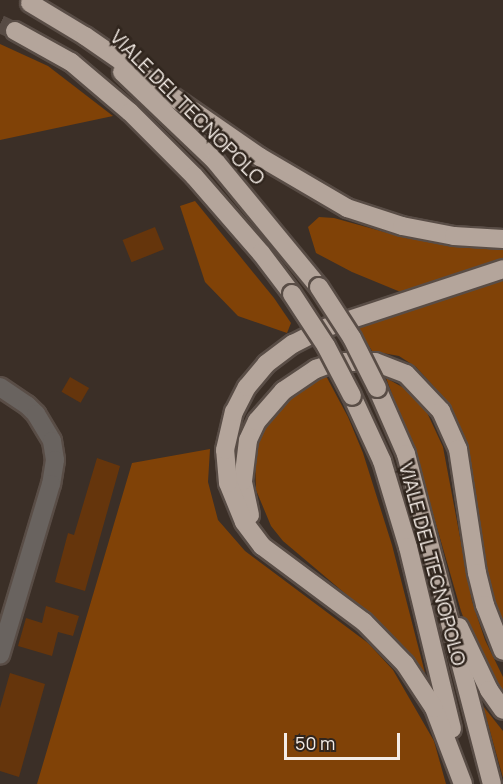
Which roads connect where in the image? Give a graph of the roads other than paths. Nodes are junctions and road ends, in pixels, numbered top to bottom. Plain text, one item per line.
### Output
1 (30, 3) dead end
2 (15, 31) tunnel mouth
3 (85, 36) junction
4 (503, 238) edge
5 (503, 269) edge
6 (0, 387) edge
7 (262, 546) junction
8 (444, 595) junction
9 (503, 651) edge
10 (0, 656) edge
11 (503, 710) edge
12 (465, 784) edge
13 (492, 784) edge

1 - 3 highway
2 - 12 highway, VIALE DEL TECNOPOLO, bridge
3 - 4 highway
3 - 8 highway, VIALE DEL TECNOPOLO, bridge
5 - 7 highway
6 - 10 street
7 - 9 highway
7 - 12 highway
8 - 11 highway
8 - 13 highway

